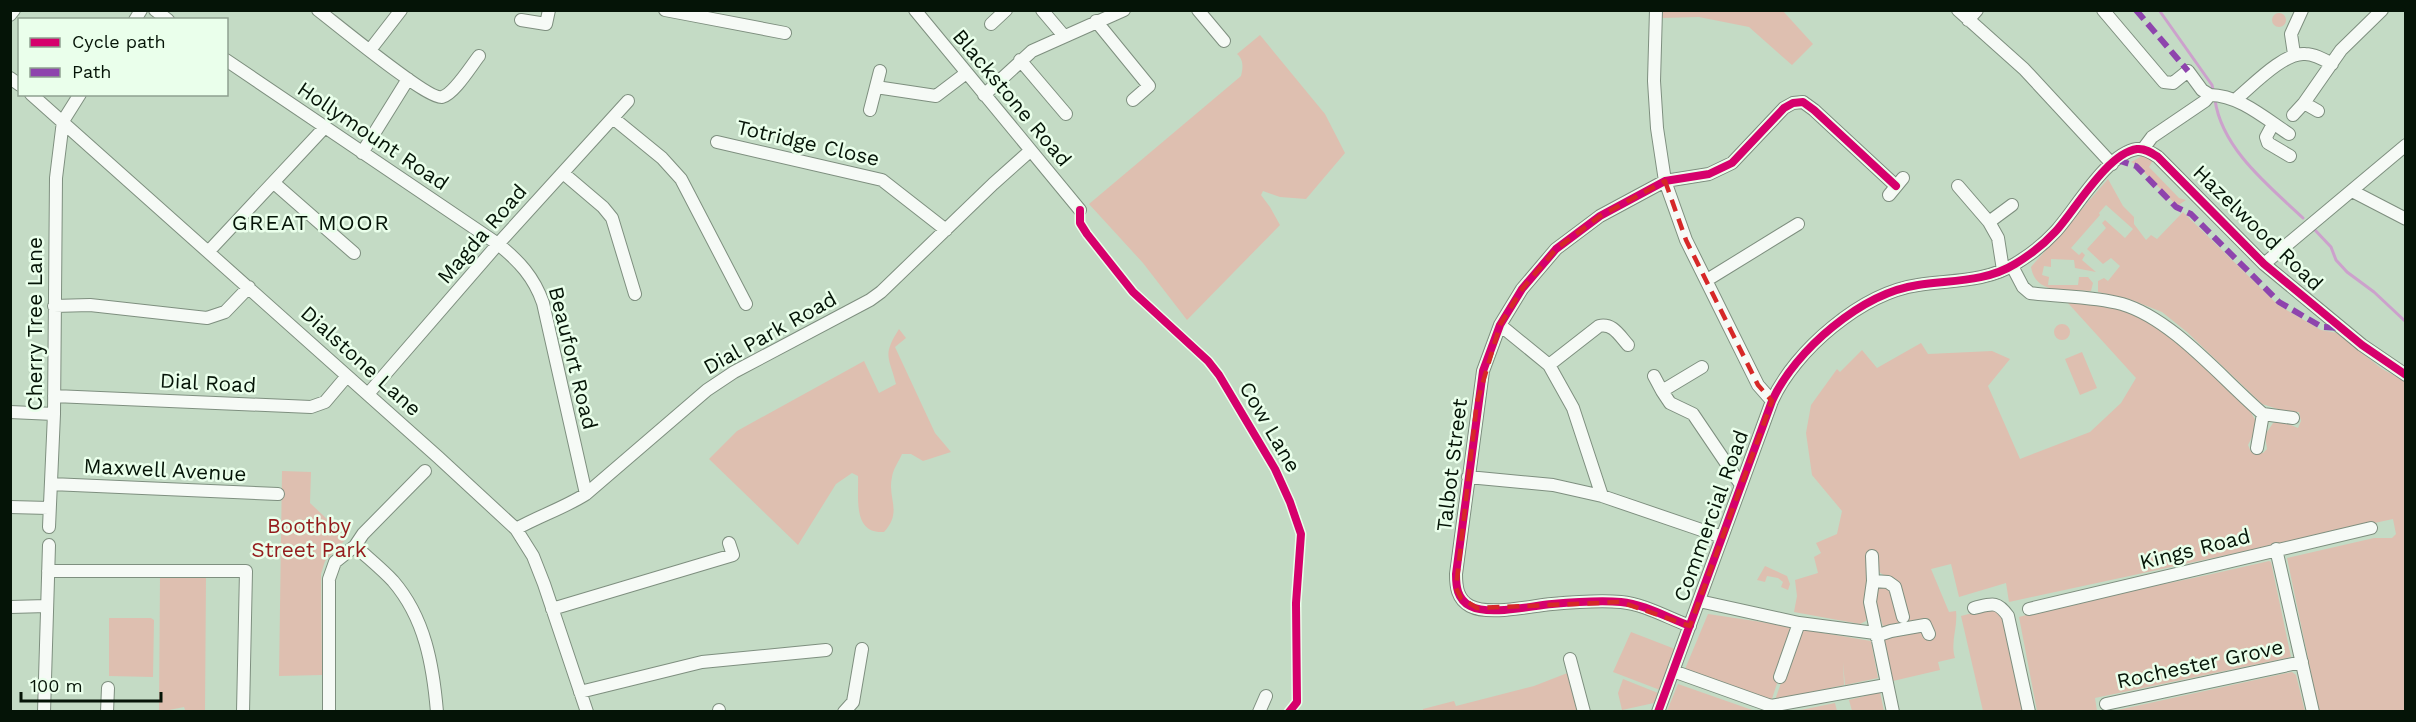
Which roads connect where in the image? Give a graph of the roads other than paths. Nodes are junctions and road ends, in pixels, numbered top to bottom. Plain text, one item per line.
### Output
1 (14, 10) edge
2 (318, 10) edge
3 (401, 10) edge
4 (549, 10) edge
5 (665, 10) edge
6 (915, 10) edge
7 (1005, 10) edge
8 (1042, 10) edge
9 (1124, 10) edge
10 (1198, 10) edge
11 (1656, 10) edge
12 (1958, 10) edge
13 (1977, 10) edge
14 (2103, 10) edge
15 (2302, 10) edge
16 (2382, 10) edge
17 (10, 15) edge
18 (521, 20) dead end
19 (1968, 20) junction
20 (1096, 21) junction
21 (991, 24) dead end
22 (785, 33) dead end
23 (1064, 36) junction
24 (1224, 40) dead end
25 (370, 50) junction
26 (2294, 54) junction
27 (479, 56) dead end
28 (1020, 60) junction
29 (228, 61) edge
30 (2331, 63) junction
31 (880, 71) dead end
32 (965, 74) junction
33 (408, 79) junction
34 (876, 87) junction
35 (984, 95) junction
36 (2215, 95) junction
37 (33, 96) edge
38 (80, 96) edge
39 (1133, 100) dead end
40 (2235, 100) junction
41 (628, 101) dead end
42 (2304, 103) junction
43 (870, 110) dead end
44 (2318, 111) dead end
45 (1066, 114) dead end
46 (2293, 115) dead end
47 (613, 118) junction
48 (63, 121) junction
49 (2273, 123) junction
50 (325, 127) junction
51 (2289, 134) dead end
52 (717, 142) dead end
53 (2406, 145) edge
54 (2143, 149) junction
55 (1030, 151) junction
56 (362, 153) junction
57 (2290, 156) dead end
58 (2112, 164) junction
59 (563, 172) junction
60 (1665, 181) junction
61 (274, 183) junction
62 (1896, 186) dead end
63 (1958, 186) dead end
64 (2352, 191) junction
65 (2012, 205) dead end
66 (1080, 210) dead end
67 (2406, 219) edge
68 (1989, 222) junction
69 (1798, 224) dead end
70 (946, 230) junction
71 (498, 244) junction
72 (209, 252) junction
73 (354, 253) dead end
74 (2264, 264) junction
75 (2007, 268) junction
76 (1707, 280) junction
77 (249, 287) junction
78 (635, 294) dead end
79 (745, 304) dead end
80 (54, 306) junction
81 (1500, 325) junction
82 (1628, 345) dead end
83 (1748, 364) junction
84 (1549, 365) junction
85 (1702, 366) dead end
86 (2406, 375) edge
87 (347, 376) junction
88 (1654, 376) dead end
89 (1779, 384) junction
90 (1662, 391) junction
91 (368, 394) junction
92 (54, 396) junction
93 (1772, 400) junction
94 (10, 412) edge
95 (54, 414) junction
96 (2263, 414) junction
97 (2293, 418) dead end
98 (2257, 447) dead end
99 (425, 471) dead end
100 (1468, 477) junction
101 (51, 484) junction
102 (1742, 486) junction
103 (586, 494) junction
104 (278, 495) dead end
105 (1602, 496) junction
106 (10, 507) edge
107 (49, 508) junction
108 (49, 527) dead end
109 (2371, 528) dead end
110 (516, 529) junction
111 (1722, 537) junction
112 (729, 543) dead end
113 (49, 545) dead end
114 (356, 546) junction
115 (2276, 549) junction
116 (1872, 556) dead end
117 (48, 571) junction
118 (1873, 581) junction
119 (1699, 601) junction
120 (46, 606) junction
121 (10, 607) edge
122 (1974, 608) dead end
123 (552, 609) junction
124 (2029, 609) dead end
125 (1903, 617) dead end
126 (1798, 623) junction
127 (1690, 626) junction
128 (1929, 634) dead end
129 (1876, 635) junction
130 (862, 649) dead end
131 (826, 650) dead end
132 (1570, 658) dead end
133 (2302, 662) junction
134 (1673, 671) junction
135 (1780, 677) dead end
136 (1886, 685) junction
137 (108, 688) dead end
138 (580, 692) junction
139 (1266, 696) dead end
140 (2106, 704) dead end
141 (44, 711) edge
142 (107, 711) edge
143 (243, 711) edge
144 (329, 711) edge
145 (437, 711) edge
146 (587, 711) edge
147 (844, 711) edge
148 (1259, 711) edge
149 (1584, 711) edge
150 (1656, 711) edge
151 (1893, 711) edge
152 (2029, 711) edge
153 (2313, 711) edge

1 - 17 street
2 - 25 street
3 - 25 street
4 - 18 street
5 - 22 street
6 - 32 street, Blackstone Road
7 - 21 street
8 - 23 street
9 - 20 street
10 - 24 street
11 - 60 street
12 - 19 street
13 - 19 street
14 - 36 street
15 - 26 street
16 - 30 street
19 - 58 street
20 - 23 street
20 - 39 street
23 - 28 street
25 - 33 street
26 - 30 street
26 - 40 street
27 - 33 street
28 - 35 street
28 - 45 street
29 - 50 street, Hollymount Road
30 - 42 street
31 - 34 street
32 - 34 street
32 - 35 street, Blackstone Road
33 - 56 street
34 - 43 street
35 - 55 street, Blackstone Road
36 - 40 street
36 - 54 street
37 - 48 street, Dialstone Lane
38 - 48 street
40 - 49 street
41 - 47 street, Magda Road
42 - 44 street
42 - 46 street
47 - 59 street, Magda Road
47 - 79 street
48 - 72 street, Dialstone Lane
48 - 80 street, Cherry Tree Lane
49 - 51 street
49 - 57 street
50 - 56 street, Hollymount Road
50 - 61 street
52 - 70 street, Totridge Close
53 - 64 street
54 - 58 street
54 - 74 street, Hazelwood Road
55 - 66 street, Blackstone Road
55 - 70 street, Dial Park Road
56 - 71 street, Hollymount Road
58 - 75 street
59 - 71 street, Magda Road
59 - 78 street
60 - 62 street, Talbot Street
60 - 76 street
60 - 81 street, Talbot Street
61 - 72 street
61 - 73 street
63 - 68 street
64 - 67 street
64 - 74 street
65 - 68 street
68 - 75 street
69 - 76 street
70 - 103 street, Dial Park Road
71 - 91 street, Magda Road
71 - 103 street, Beaufort Road
72 - 77 street, Dialstone Lane
74 - 86 street, Hazelwood Road
75 - 89 street, Commercial Road
75 - 96 street
76 - 83 street
77 - 80 street
77 - 87 street, Dialstone Lane
80 - 92 street, Cherry Tree Lane
81 - 84 street
81 - 100 street, Talbot Street
82 - 84 street
83 - 89 street
83 - 93 street
84 - 105 street
85 - 90 street
87 - 91 street, Dialstone Lane
87 - 92 street, Dial Road
88 - 90 street
89 - 93 street, Commercial Road
90 - 102 street
91 - 110 street, Dialstone Lane
92 - 95 street, Cherry Tree Lane
93 - 102 street, Commercial Road
94 - 95 street
95 - 101 street, Cherry Tree Lane
96 - 97 street
96 - 98 street
99 - 114 street
100 - 105 street
100 - 127 street, Talbot Street
101 - 104 street, Maxwell Avenue
101 - 107 street, Cherry Tree Lane
102 - 111 street, Commercial Road
103 - 110 street, Dial Park Road
105 - 111 street
106 - 107 street
107 - 108 street, Cherry Tree Lane
109 - 115 street, Kings Road
110 - 123 street, Dialstone Lane
111 - 119 street, Commercial Road
112 - 123 street
113 - 117 street
114 - 144 street
114 - 145 street
115 - 124 street, Kings Road
115 - 133 street
116 - 118 street
117 - 120 street
117 - 143 street
118 - 125 street
118 - 129 street
119 - 126 street
119 - 127 street, Commercial Road
120 - 121 street
120 - 141 street
122 - 152 street
123 - 138 street, Dialstone Lane
126 - 129 street
126 - 135 street
127 - 134 street, Commercial Road
128 - 129 street
129 - 136 street
130 - 147 street
131 - 138 street
132 - 149 street
133 - 140 street, Rochester Grove
133 - 153 street
134 - 136 street
134 - 150 street, Commercial Road
136 - 151 street
137 - 142 street
138 - 146 street, Dialstone Lane
139 - 148 street

